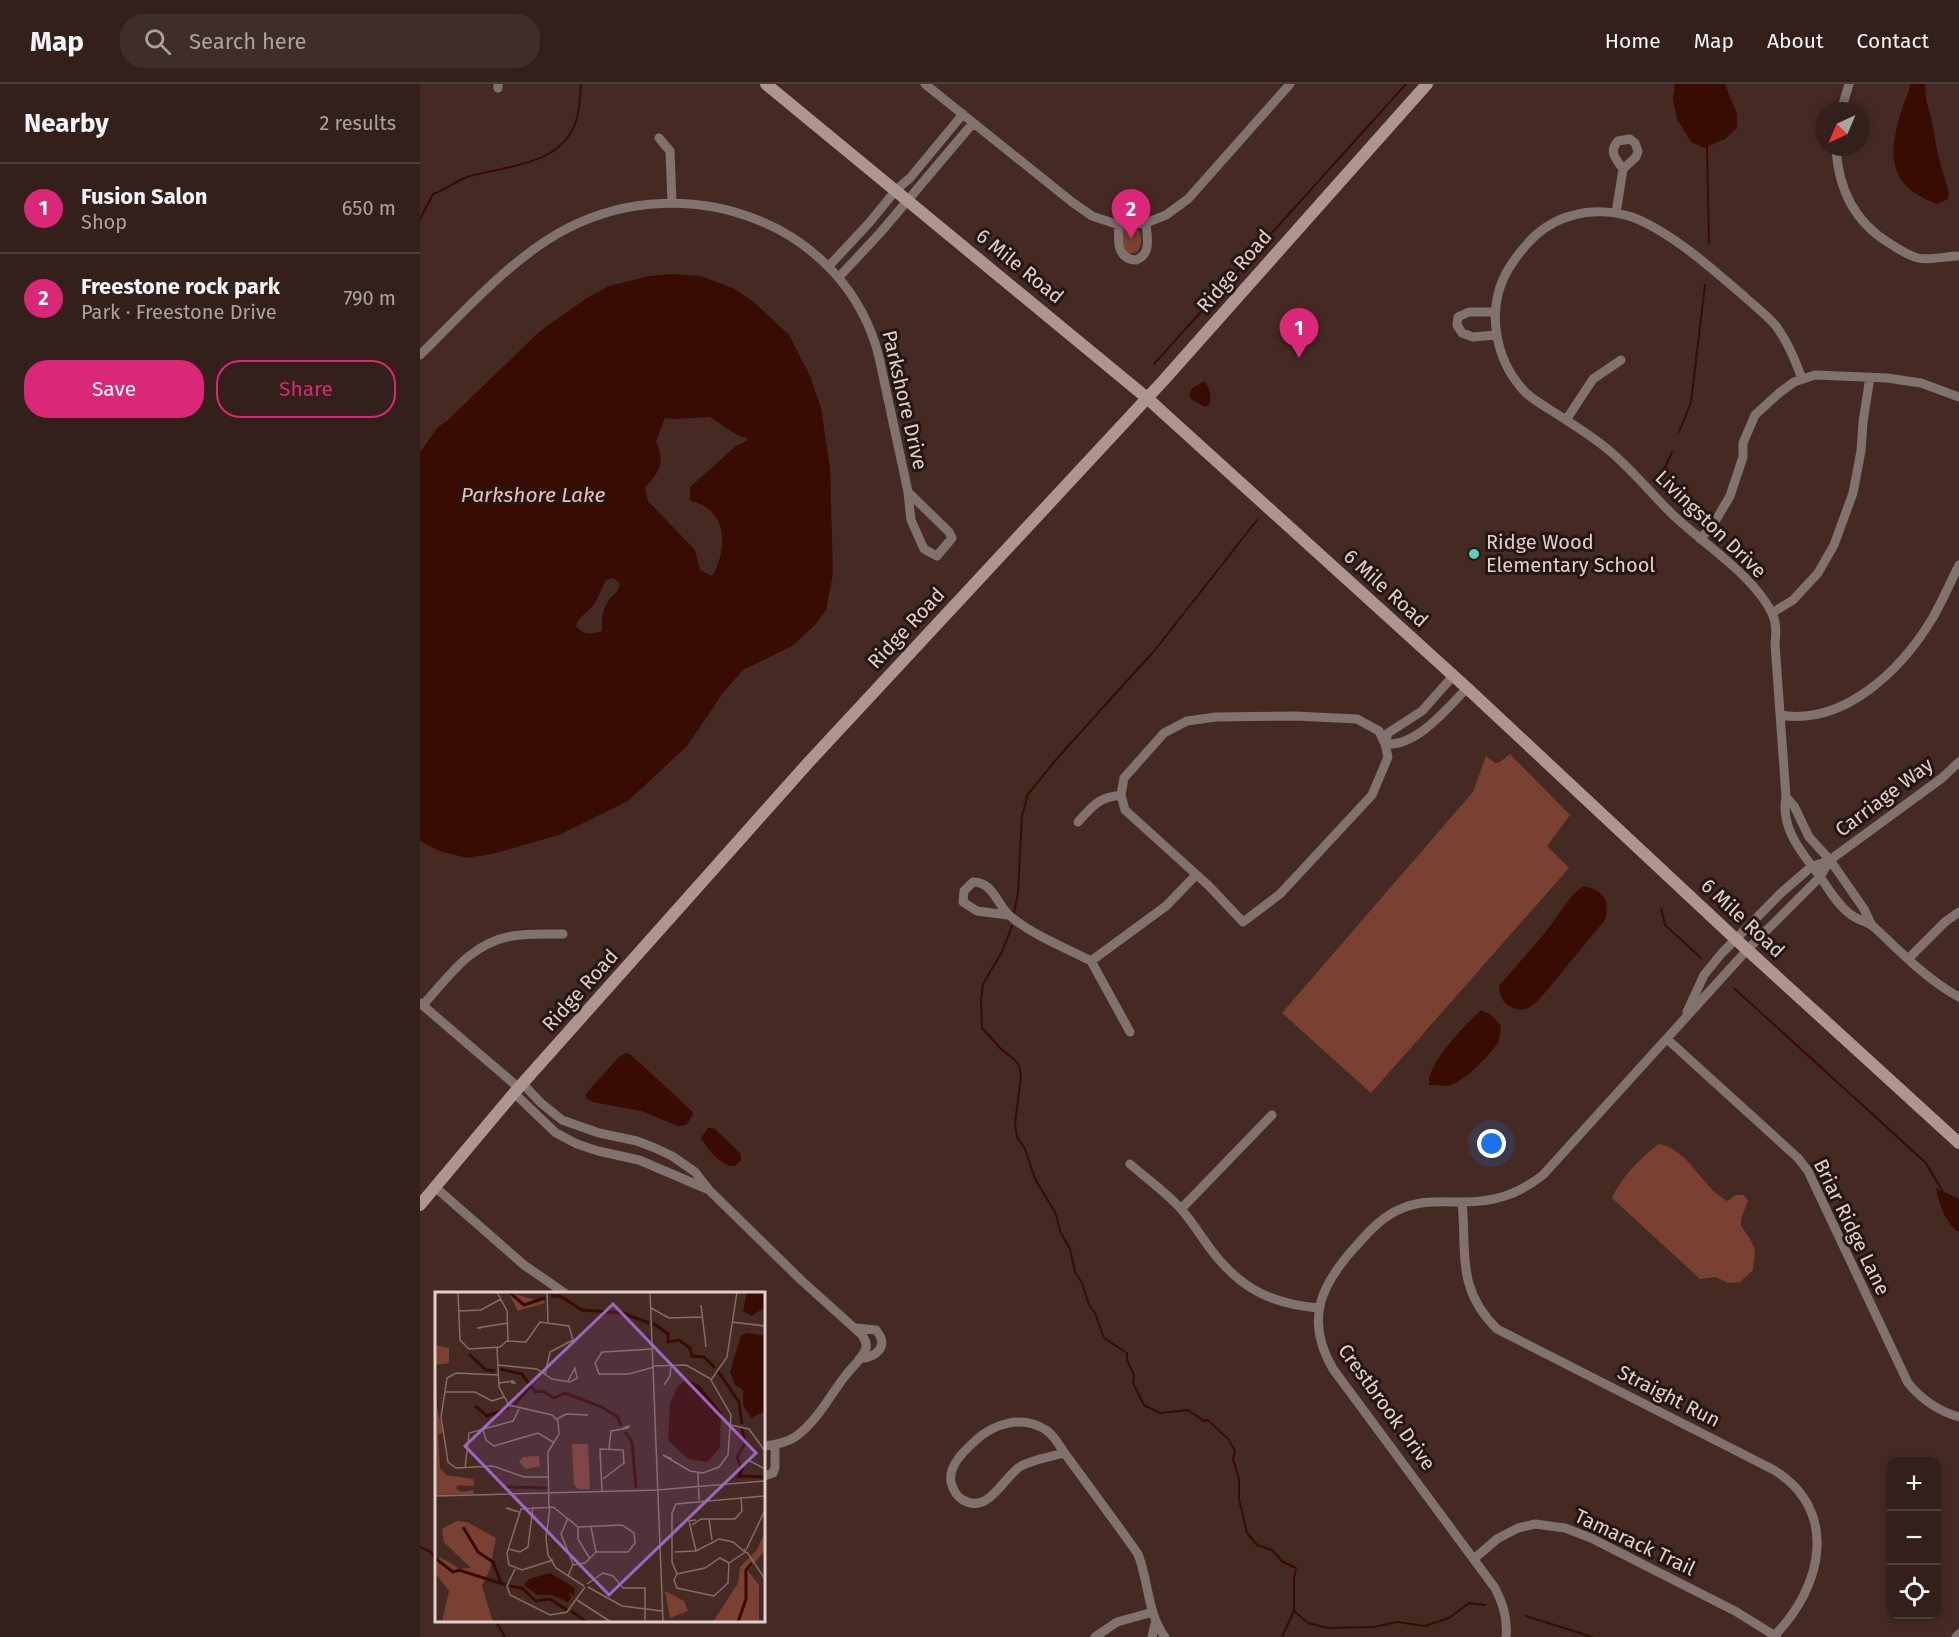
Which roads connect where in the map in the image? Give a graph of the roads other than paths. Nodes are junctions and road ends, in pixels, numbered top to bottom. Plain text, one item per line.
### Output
1 (766, 84) edge
2 (925, 84) edge
3 (1290, 84) edge
4 (1427, 84) edge
5 (1849, 84) edge
6 (1844, 102) edge
7 (963, 114) junction
8 (973, 123) junction
9 (658, 138) dead end
10 (1837, 156) edge
11 (1623, 169) dead end
12 (896, 190) junction
13 (907, 199) junction
14 (672, 203) junction
15 (1616, 213) junction
16 (1146, 223) junction
17 (1119, 225) junction
18 (1959, 256) edge
19 (829, 266) junction
20 (839, 277) junction
21 (1494, 312) junction
22 (1496, 335) junction
23 (420, 355) edge
24 (1621, 360) dead end
25 (1870, 377) junction
26 (1802, 379) junction
27 (1959, 397) edge
28 (1147, 398) junction
29 (1566, 420) junction
30 (908, 492) junction
31 (1700, 539) junction
32 (1959, 565) edge
33 (1772, 613) junction
34 (1453, 676) junction
35 (1467, 688) junction
36 (1780, 715) junction
37 (1385, 744) junction
38 (1959, 762) edge
39 (1121, 795) junction
40 (1786, 797) junction
41 (1078, 822) dead end
42 (1830, 860) junction
43 (1811, 867) junction
44 (1196, 875) junction
45 (1820, 877) junction
46 (1959, 912) edge
47 (1008, 915) junction
48 (1871, 924) junction
49 (564, 934) dead end
50 (1736, 939) junction
51 (1747, 950) junction
52 (1908, 959) junction
53 (1091, 961) junction
54 (1959, 997) edge
55 (421, 1004) edge
56 (1685, 1018) junction
57 (1130, 1032) dead end
58 (1667, 1039) junction
59 (519, 1088) junction
60 (1272, 1115) dead end
61 (628, 1139) junction
62 (1959, 1143) edge
63 (624, 1155) junction
64 (1130, 1164) dead end
65 (435, 1187) junction
66 (710, 1190) junction
67 (1462, 1202) junction
68 (420, 1205) edge
69 (1181, 1209) junction
70 (564, 1292) edge
71 (1319, 1308) junction
72 (856, 1328) junction
73 (859, 1359) junction
74 (1959, 1417) edge
75 (775, 1445) junction
76 (765, 1446) edge
77 (1064, 1453) junction
78 (765, 1476) edge
79 (1475, 1558) junction
80 (1153, 1612) junction
81 (1155, 1624) junction
82 (1776, 1636) edge
83 (1095, 1637) edge
84 (1152, 1637) edge
85 (1165, 1637) edge
86 (1506, 1637) edge

1 - 12 street, 6 Mile Road
2 - 7 street
3 - 16 street
4 - 28 street, Ridge Road
5 - 6 street
7 - 8 street
7 - 12 street
8 - 13 street
8 - 17 street
9 - 14 street
10 - 18 street
11 - 15 street
12 - 13 street, 6 Mile Road
12 - 19 street
13 - 20 street
13 - 28 street, 6 Mile Road
14 - 19 street, Parkshore Drive
14 - 23 street, Parkshore Drive
15 - 21 street, Livingston Drive
15 - 26 street, Livingston Drive
16 - 17 street
16 - 17 street
19 - 20 street, Parkshore Drive
20 - 30 street, Parkshore Drive
21 - 22 street, Livingston Drive
21 - 22 street
22 - 29 street, Livingston Drive
24 - 29 street
25 - 26 street
25 - 27 street
25 - 33 street
26 - 31 street
28 - 34 street, 6 Mile Road
28 - 59 street, Ridge Road
29 - 31 street, Livingston Drive
30 - 30 street, Parkshore Drive
31 - 33 street, Livingston Drive
32 - 36 street
33 - 36 street, Livingston Drive
34 - 35 street, 6 Mile Road
34 - 37 street
35 - 37 street
35 - 50 street, 6 Mile Road
36 - 40 street, Livingston Drive
37 - 39 street
37 - 44 street
38 - 42 street, Carriage Way
39 - 41 street
39 - 44 street
40 - 42 street, Livingston Drive
40 - 43 street, Livingston Drive
42 - 43 street, Carriage Way
42 - 45 street, Carriage Way
42 - 48 street, Livingston Drive
43 - 45 street, Livingston Drive
43 - 50 street, Carriage Way
44 - 53 street
45 - 48 street, Livingston Drive
45 - 51 street, Carriage Way
46 - 52 street
47 - 47 street
47 - 53 street
48 - 52 street
49 - 55 street
50 - 51 street, 6 Mile Road
50 - 56 street, Crestbrook Drive
51 - 56 street, Crestbrook Drive
51 - 62 street, 6 Mile Road
52 - 54 street
53 - 57 street
55 - 59 street
56 - 58 street, Crestbrook Drive
58 - 67 street, Crestbrook Drive
58 - 74 street, Briar Ridge Lane
59 - 61 street
59 - 63 street
59 - 65 street, Ridge Road
60 - 69 street
61 - 63 street
61 - 66 street
63 - 66 street
64 - 69 street
65 - 68 street, Ridge Road
65 - 70 street
66 - 72 street
67 - 71 street, Crestbrook Drive
67 - 82 street, Straight Run
69 - 71 street
71 - 79 street, Crestbrook Drive
72 - 73 street
72 - 73 street
73 - 75 street
75 - 76 street
75 - 78 street
77 - 77 street
77 - 80 street
79 - 82 street, Tamarack Trail
79 - 86 street, Crestbrook Drive
80 - 81 street
80 - 83 street
81 - 84 street
81 - 85 street

